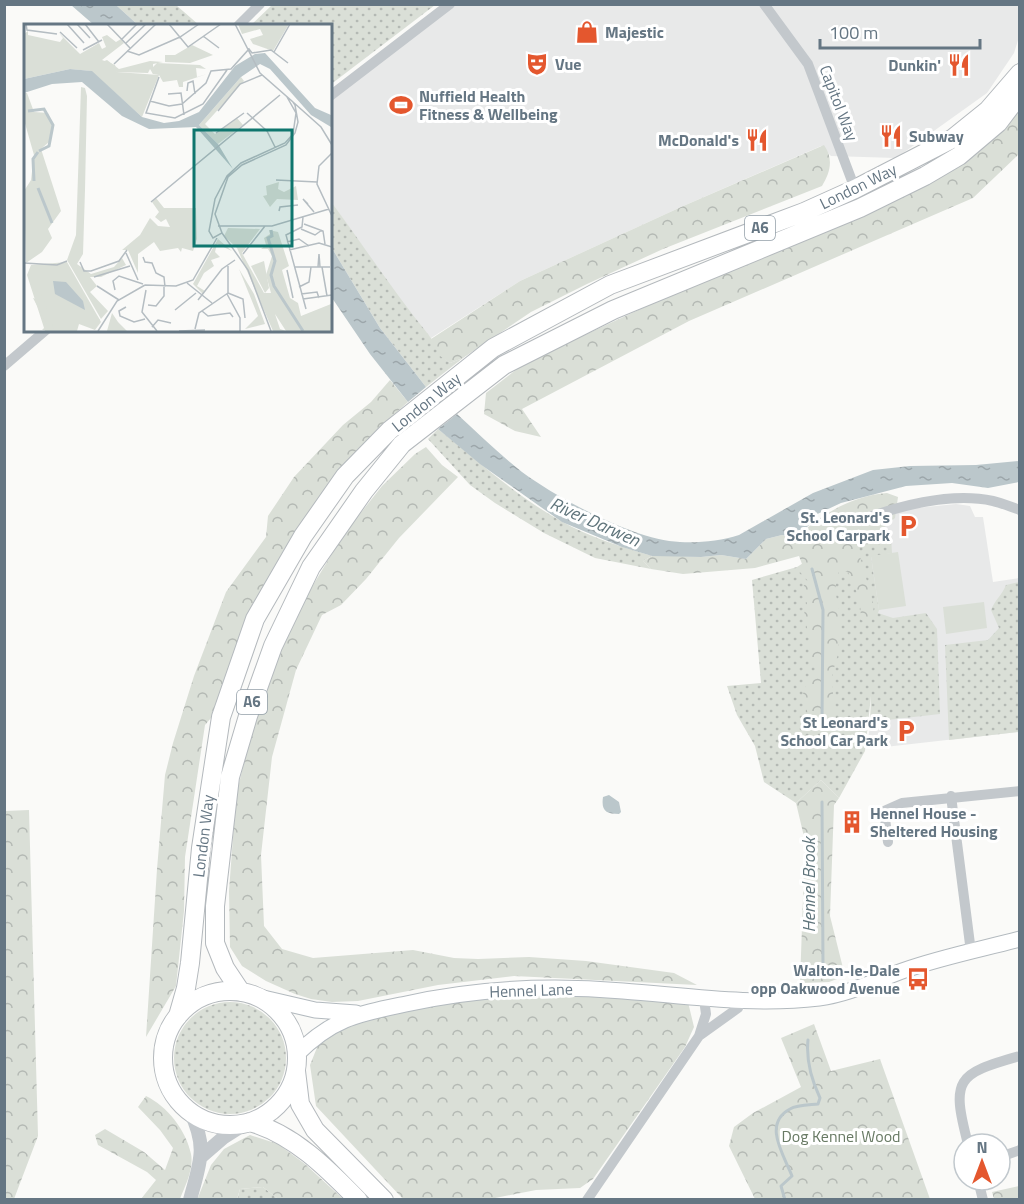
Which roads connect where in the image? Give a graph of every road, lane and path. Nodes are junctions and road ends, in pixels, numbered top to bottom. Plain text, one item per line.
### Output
1 (260, 4) edge
2 (450, 4) edge
3 (764, 4) edge
4 (240, 24) edge
5 (1020, 73) edge
6 (332, 94) edge
7 (1020, 94) edge
8 (855, 189) junction
9 (860, 208) junction
10 (44, 332) edge
11 (4, 366) edge
12 (1020, 510) edge
13 (861, 520) dead end
14 (1020, 791) edge
15 (951, 796) junction
16 (888, 842) dead end
17 (1020, 939) edge
18 (971, 952) junction
19 (241, 992) junction
20 (259, 997) junction
21 (704, 999) junction
22 (741, 1001) junction
23 (360, 1014) junction
24 (177, 1016) junction
25 (699, 1036) junction
26 (1020, 1056) edge
27 (297, 1062) junction
28 (190, 1112) junction
29 (248, 1122) junction
30 (965, 1132) edge
31 (202, 1156) junction
32 (190, 1200) edge
33 (358, 1200) edge
34 (384, 1200) edge
35 (587, 1200) edge

1 - 4 street
2 - 6 street
3 - 8 street, Capitol Way
5 - 8 highway, London Way / A6
7 - 9 highway, London Way / A6
8 - 9 highway
8 - 24 highway, London Way / A6
9 - 19 highway, London Way / A6
10 - 11 street
12 - 13 street
14 - 15 street
15 - 16 street
15 - 18 street
17 - 18 main road, Hennel Lane
18 - 22 main road, Hennel Lane
19 - 20 highway, A6
19 - 24 highway, A6
20 - 23 main road, Hennel Lane
20 - 27 highway, A6
21 - 22 main road, Hennel Lane
21 - 23 main road, Hennel Lane
21 - 25 street
22 - 25 street
23 - 27 main road, Hennel Lane
24 - 28 highway, A6
25 - 35 street
26 - 30 street
27 - 29 highway
27 - 34 highway, A6
28 - 29 highway, A6
28 - 31 street
29 - 31 street
29 - 33 highway, A6
31 - 32 street

